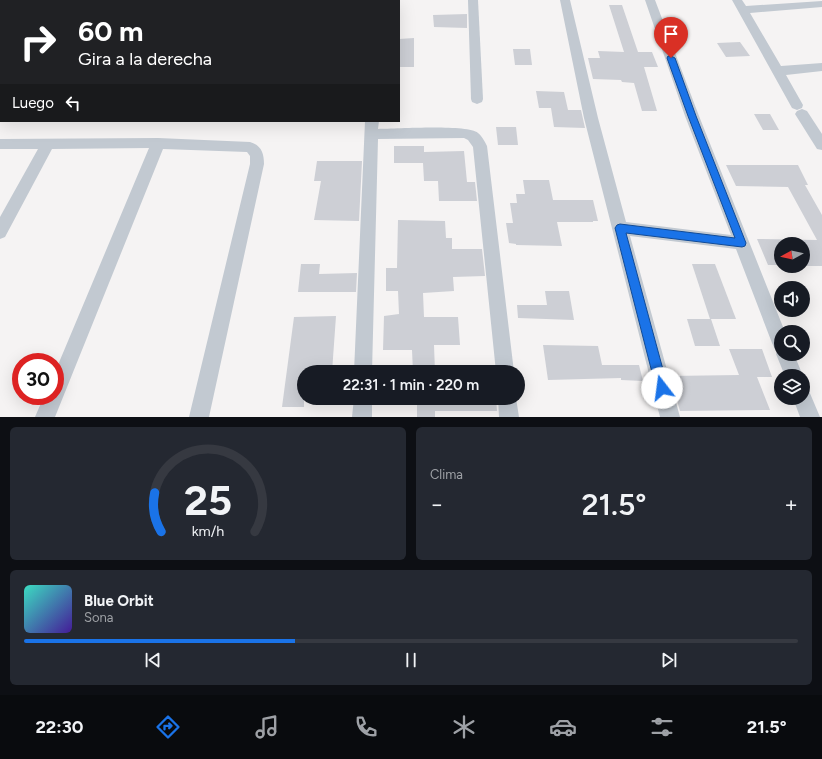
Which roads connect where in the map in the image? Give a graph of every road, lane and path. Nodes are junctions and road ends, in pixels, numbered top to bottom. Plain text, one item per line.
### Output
1 (473, 0) edge
2 (565, 0) edge
3 (650, 0) edge
4 (822, 4) edge
5 (740, 5) edge
6 (822, 68) edge
7 (778, 71) junction
8 (477, 99) dead end
9 (372, 128) edge
10 (158, 143) junction
11 (0, 144) edge
12 (48, 144) junction
13 (822, 145) edge
14 (620, 228) junction
15 (0, 232) edge
16 (742, 243) junction
17 (774, 325) edge
18 (363, 365) edge
19 (503, 365) edge
20 (64, 373) edge
21 (50, 405) edge
22 (363, 405) edge
23 (508, 405) edge
24 (805, 405) edge
25 (45, 417) edge
26 (199, 417) edge
27 (362, 417) edge
28 (509, 417) edge
29 (670, 417) edge
30 (810, 417) edge

1 - 8 street
2 - 14 street
3 - 16 street
4 - 5 street
5 - 7 street
6 - 7 street
7 - 13 street
9 - 18 street
9 - 19 street
10 - 12 street
10 - 20 street
10 - 26 street
11 - 12 street
12 - 15 street
14 - 16 street
14 - 29 street
16 - 17 street
21 - 25 street
22 - 27 street
23 - 28 street
24 - 30 street

